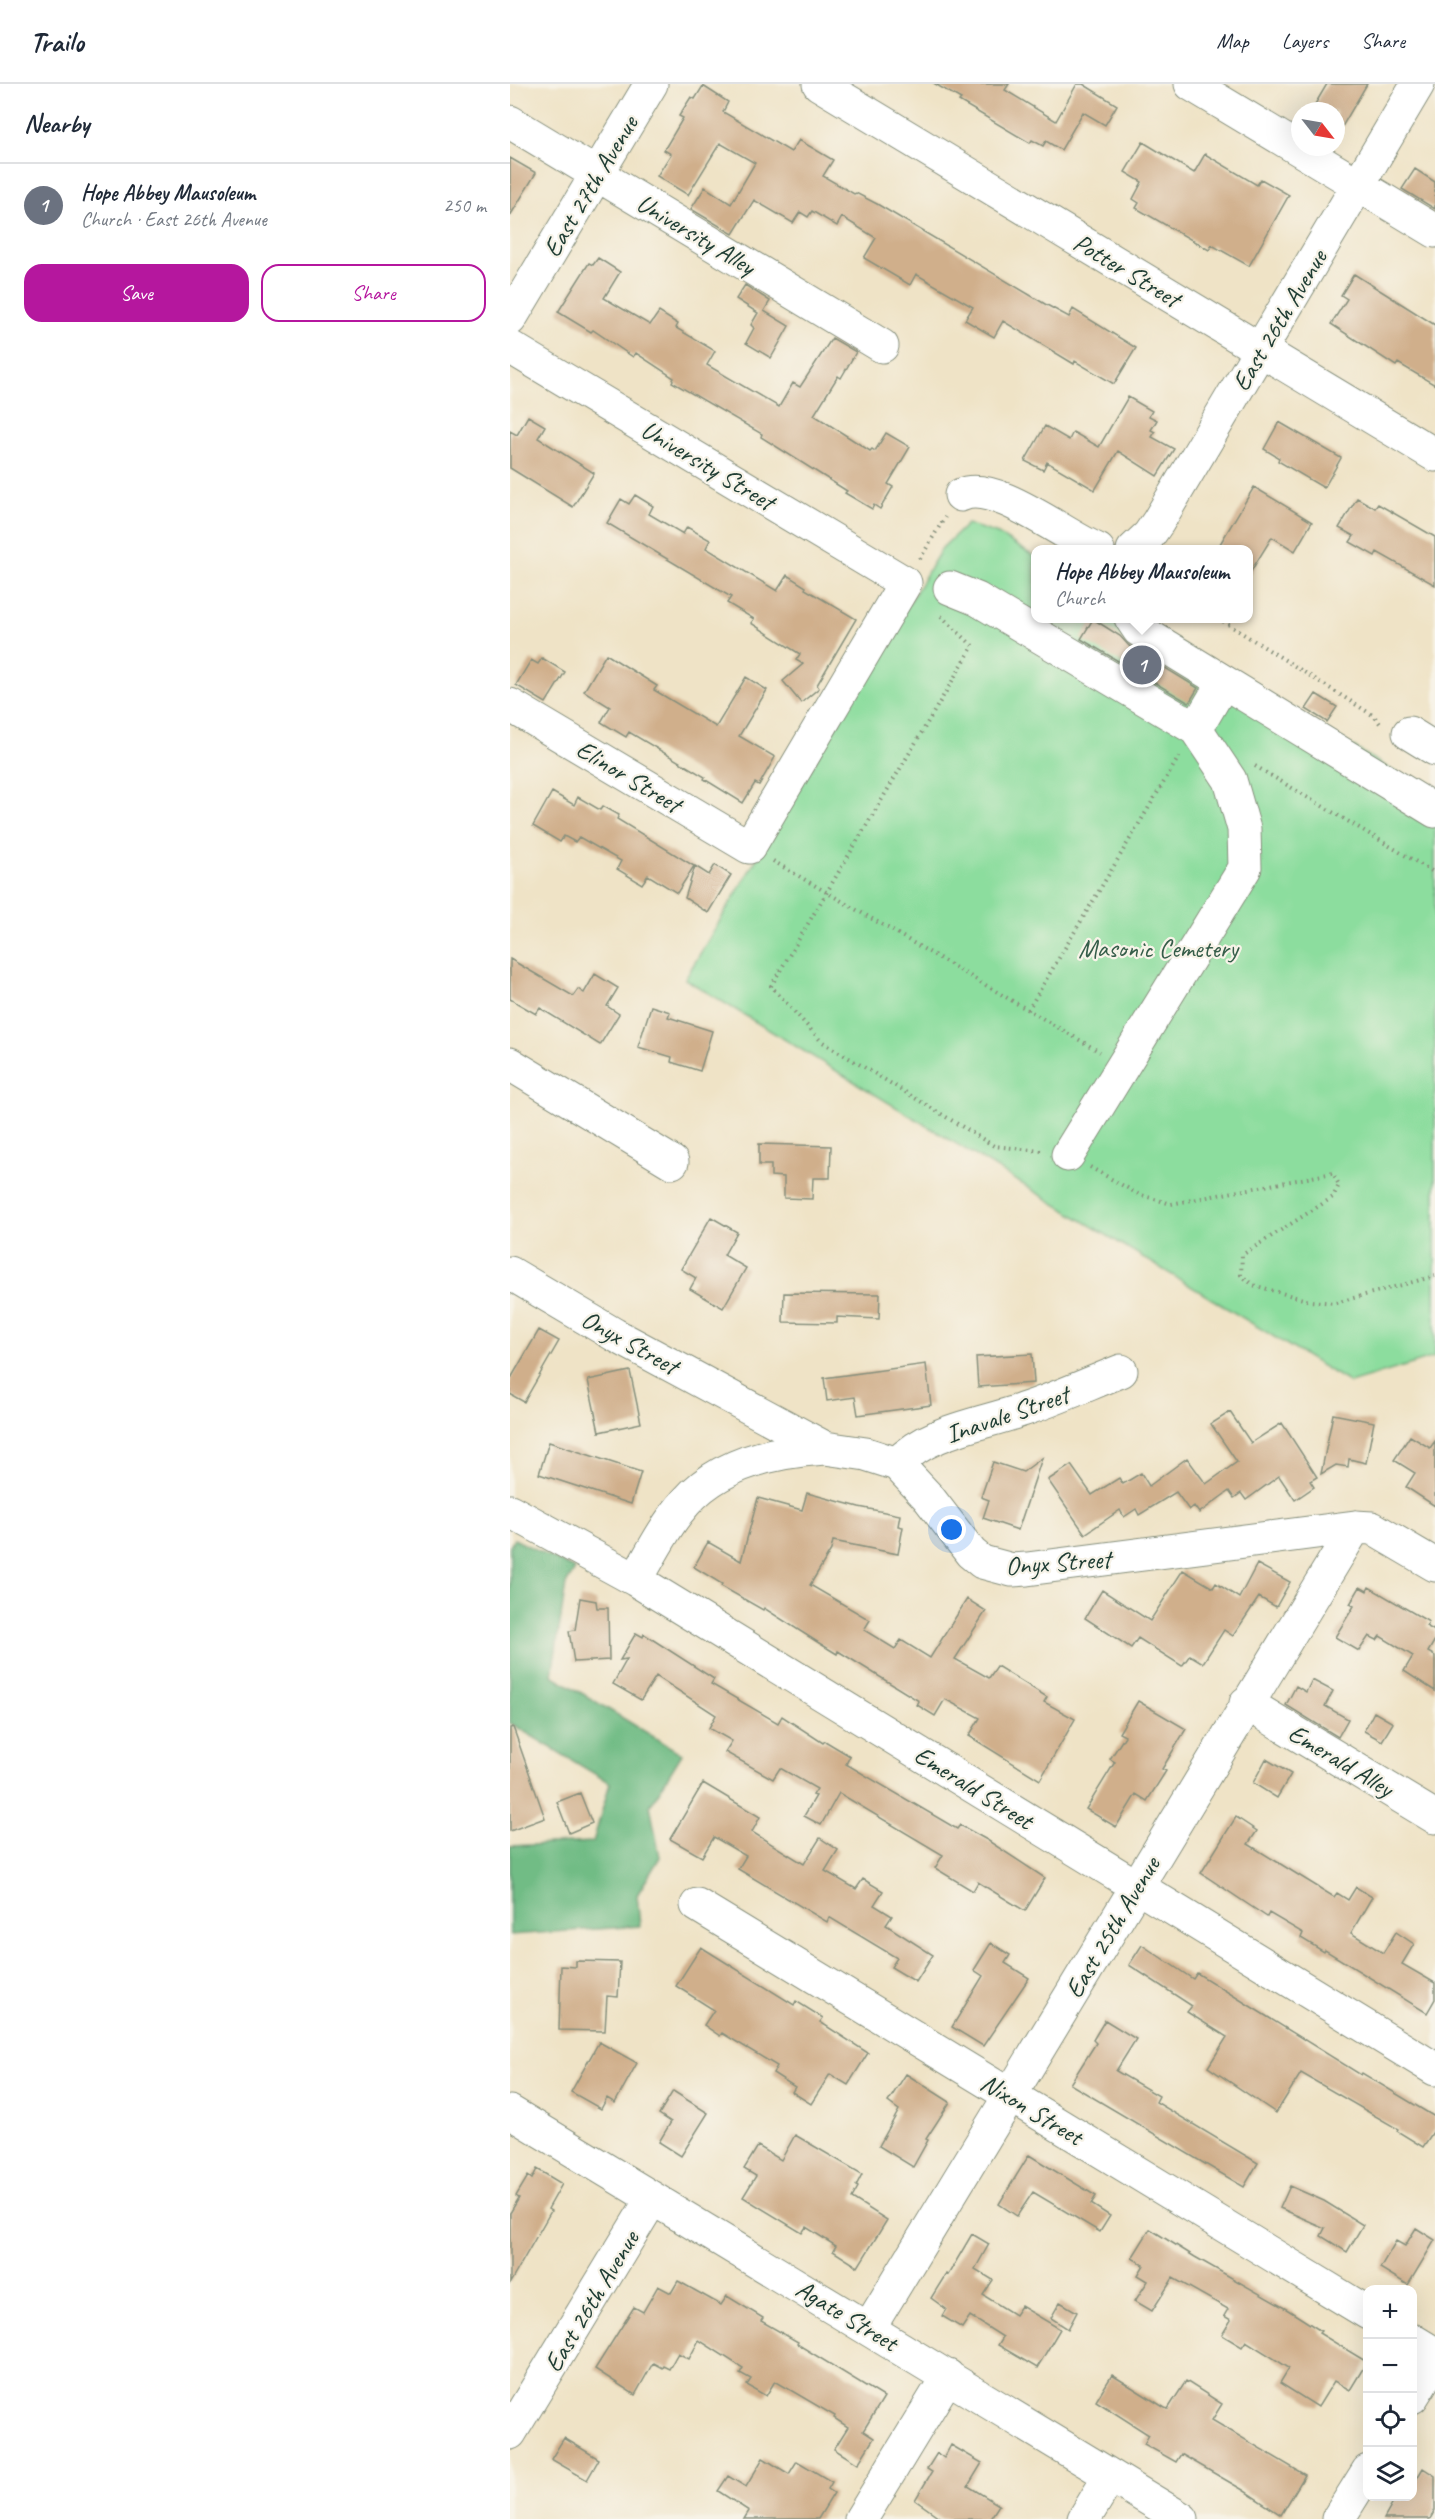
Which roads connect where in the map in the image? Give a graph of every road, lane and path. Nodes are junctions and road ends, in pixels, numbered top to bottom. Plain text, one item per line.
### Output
1 (651, 84) edge
2 (819, 84) edge
3 (1191, 84) edge
4 (1418, 84) edge
5 (510, 122) edge
6 (597, 174) junction
7 (1359, 185) junction
8 (1435, 231) edge
9 (510, 319) edge
10 (882, 346) dead end
11 (510, 347) edge
12 (1261, 351) junction
13 (1435, 455) edge
14 (961, 495) joint
15 (1091, 545) edge
16 (1138, 545) edge
17 (905, 583) junction
18 (944, 601) joint
19 (1134, 623) edge
20 (1226, 623) edge
21 (1223, 682) junction
22 (510, 705) edge
23 (1421, 740) edge
24 (1205, 742) junction
25 (1435, 811) edge
26 (749, 847) junction
27 (1435, 873) edge
28 (825, 891) junction
29 (1028, 1010) junction
30 (510, 1064) edge
31 (1122, 1065) junction
32 (1068, 1155) junction
33 (672, 1162) dead end
34 (510, 1273) edge
35 (1435, 1276) edge
36 (1121, 1371) dead end
37 (825, 1448) junction
38 (897, 1464) junction
39 (510, 1511) edge
40 (1355, 1527) junction
41 (1433, 1558) edge
42 (636, 1580) junction
43 (1246, 1703) junction
44 (1435, 1817) edge
45 (1136, 1887) junction
46 (697, 1905) dead end
47 (1435, 2068) edge
48 (1011, 2097) junction
49 (510, 2112) edge
50 (652, 2199) junction
51 (1363, 2310) edge
52 (869, 2328) junction
53 (1417, 2343) edge
54 (1435, 2354) edge
55 (1435, 2360) edge
56 (948, 2376) junction
57 (1415, 2393) edge
58 (510, 2433) edge
59 (1110, 2476) junction
60 (1363, 2479) edge
61 (861, 2519) edge
62 (1084, 2519) edge
63 (1182, 2519) edge
64 (1338, 2519) edge

1 - 6 street, East 27th Avenue
2 - 12 street, Potter Street
3 - 7 street
4 - 7 street, East 26th Avenue
5 - 6 street, University Alley
6 - 9 street, East 27th Avenue
6 - 10 street, University Alley
7 - 8 street
7 - 12 street, East 26th Avenue
11 - 17 street, University Street
12 - 13 street, Potter Street
12 - 16 street, East 26th Avenue
14 - 15 street
14 - 17 path
17 - 26 street
18 - 24 street
18 - 28 path
19 - 21 street
20 - 23 path
21 - 24 street
21 - 25 street
22 - 26 street, Elinor Street
24 - 27 path
24 - 29 path
24 - 31 street
26 - 28 path
28 - 29 path
28 - 32 path
29 - 31 path
30 - 33 street
31 - 32 street
32 - 35 path
34 - 37 street, Onyx Street
36 - 38 street, Inavale Street
37 - 38 street, Onyx Street
37 - 42 street
38 - 40 street, Onyx Street
39 - 42 street, Emerald Street
40 - 41 street, Onyx Street
40 - 43 street, East 25th Avenue
42 - 45 street, Emerald Street
43 - 44 street, Emerald Alley
43 - 45 street, East 25th Avenue
45 - 47 street, Emerald Street
45 - 48 street, East 25th Avenue
46 - 48 street, Nixon Street
48 - 51 street, Nixon Street
48 - 52 street, East 25th Avenue
49 - 50 street, Agate Street
50 - 52 street, Agate Street
50 - 58 street, East 26th Avenue
52 - 56 street, Agate Street
53 - 54 street
55 - 57 street
56 - 59 street, Agate Street
56 - 61 street
59 - 62 street
59 - 63 street, Agate Street
60 - 64 street

